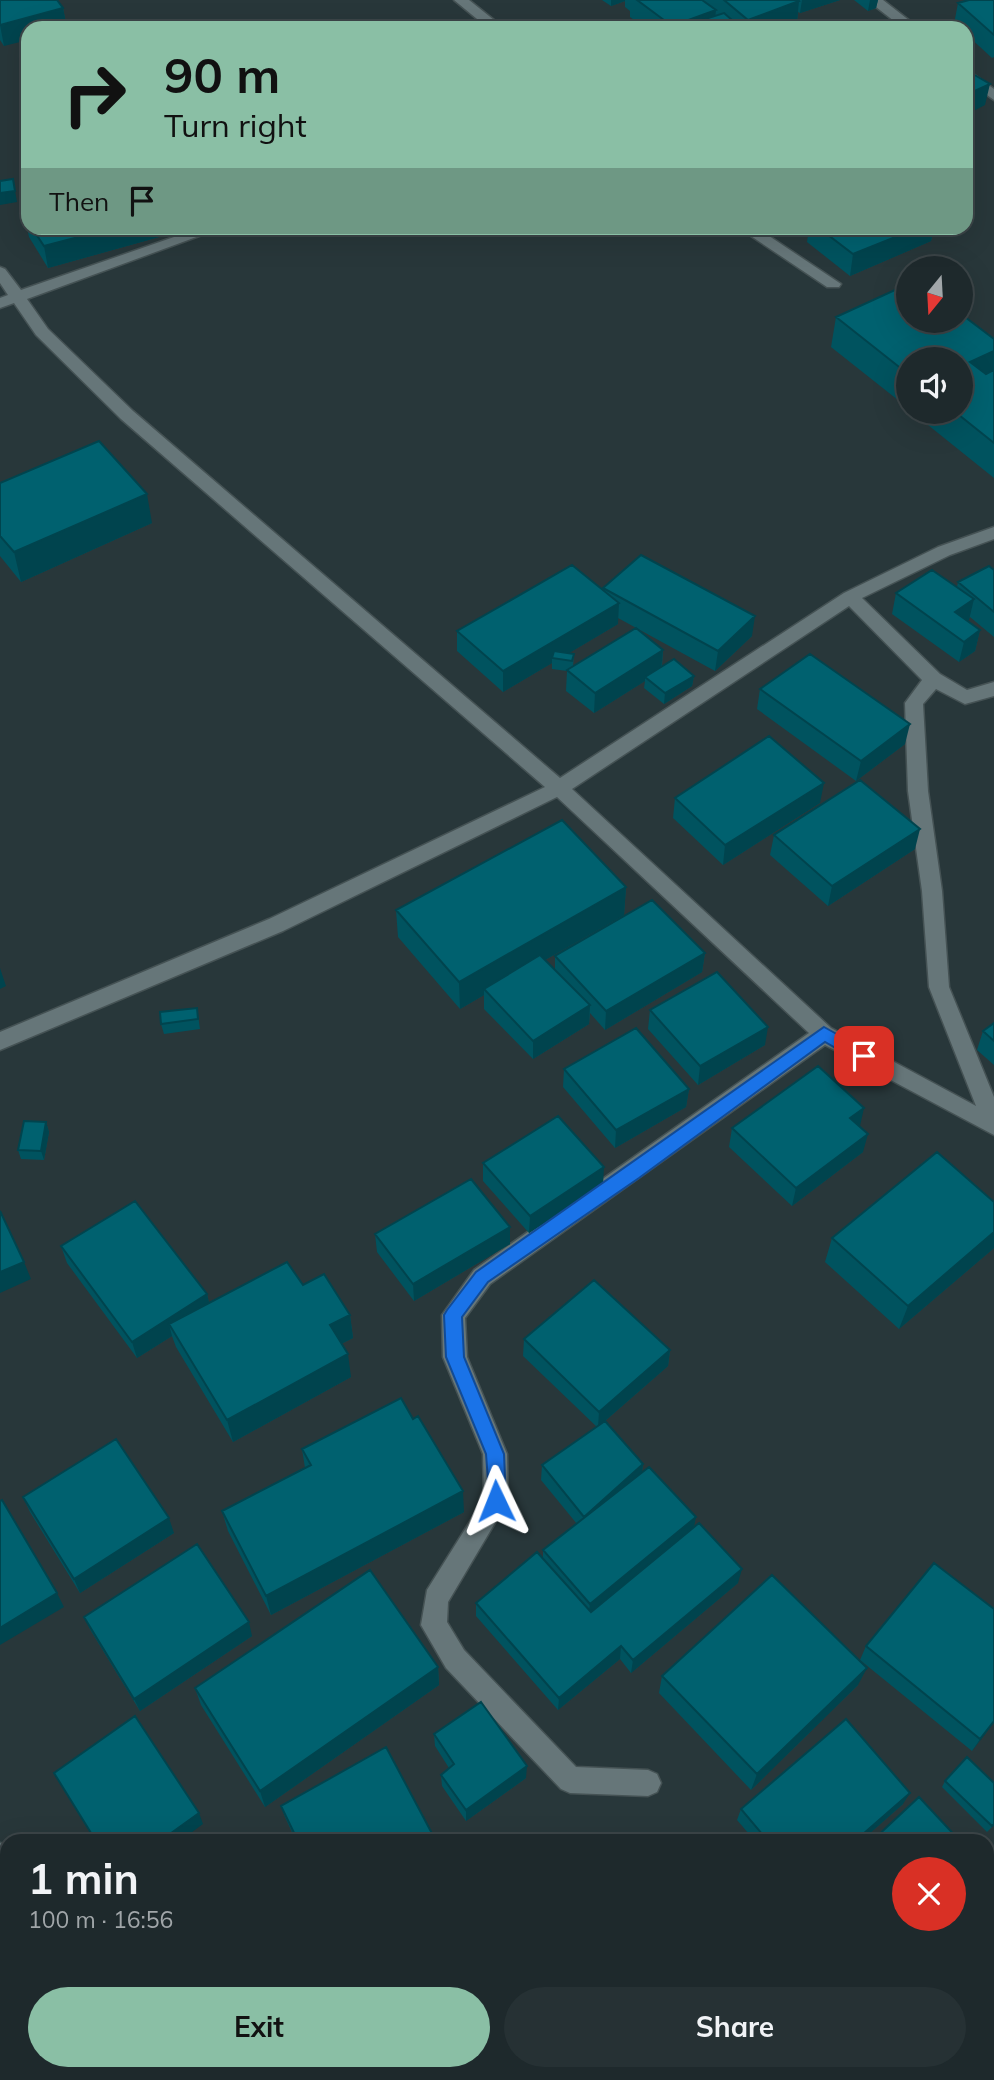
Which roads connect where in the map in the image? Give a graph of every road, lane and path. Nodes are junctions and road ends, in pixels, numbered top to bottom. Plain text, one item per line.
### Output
1 (461, 0) edge
2 (874, 0) edge
3 (488, 21) edge
4 (902, 21) edge
5 (973, 79) edge
6 (994, 96) edge
7 (193, 235) edge
8 (758, 235) edge
9 (0, 272) edge
10 (833, 284) dead end
11 (9, 301) edge
12 (994, 533) edge
13 (850, 597) junction
14 (933, 679) junction
15 (994, 689) edge
16 (559, 788) junction
17 (824, 1034) junction
18 (0, 1041) edge
19 (994, 1125) edge
20 (648, 1783) dead end

1 - 3 street
2 - 4 street
5 - 6 street
7 - 11 street
8 - 10 street
9 - 11 street
11 - 16 street
12 - 13 street
13 - 14 street
13 - 16 street
14 - 15 street
14 - 19 street
16 - 17 street
16 - 18 street
17 - 19 street
17 - 20 street

